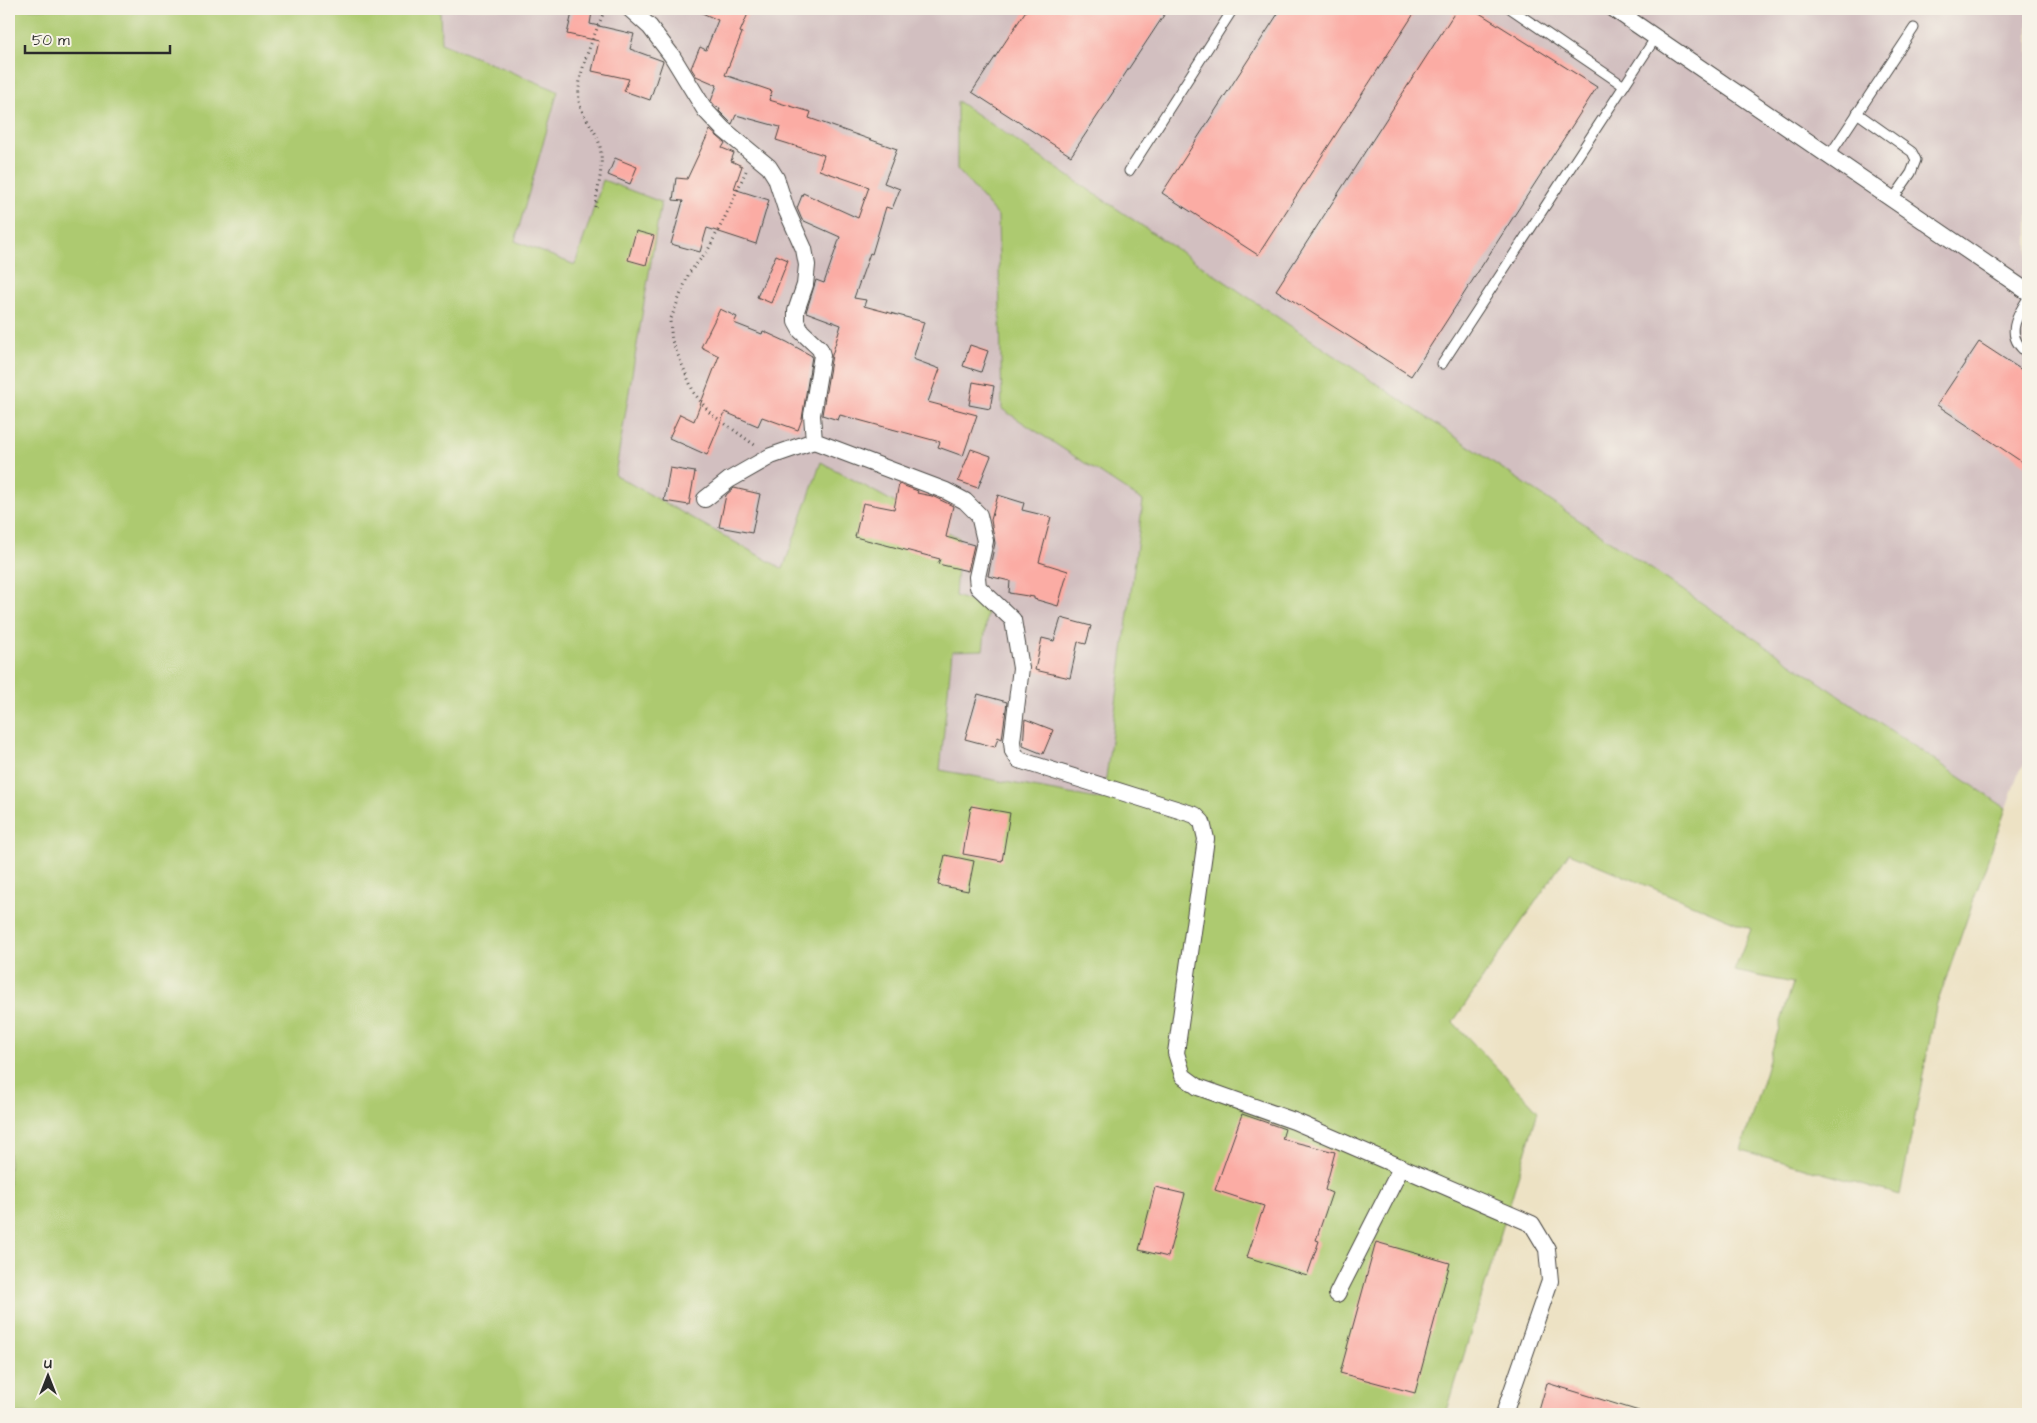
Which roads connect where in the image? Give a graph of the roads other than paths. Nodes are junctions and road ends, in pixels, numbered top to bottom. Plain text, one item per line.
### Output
1 (630, 9) edge
2 (1233, 9) edge
3 (1511, 9) edge
4 (1614, 9) edge
5 (1914, 28) dead end
6 (1656, 37) junction
7 (1624, 86) junction
8 (1857, 113) junction
9 (1829, 156) junction
10 (1129, 171) dead end
11 (1893, 200) junction
12 (2028, 292) edge
13 (2028, 298) edge
14 (2028, 354) edge
15 (1442, 364) dead end
16 (814, 441) junction
17 (705, 499) dead end
18 (1401, 1168) junction
19 (1337, 1294) dead end
20 (1504, 1414) edge

1 - 16 street
2 - 10 lane
3 - 7 lane
4 - 6 street
5 - 8 lane
6 - 7 lane
6 - 9 street
7 - 15 lane
8 - 9 lane
8 - 11 lane
9 - 11 street
11 - 12 street
13 - 14 lane
16 - 17 street
16 - 18 street
18 - 19 street
18 - 20 street

